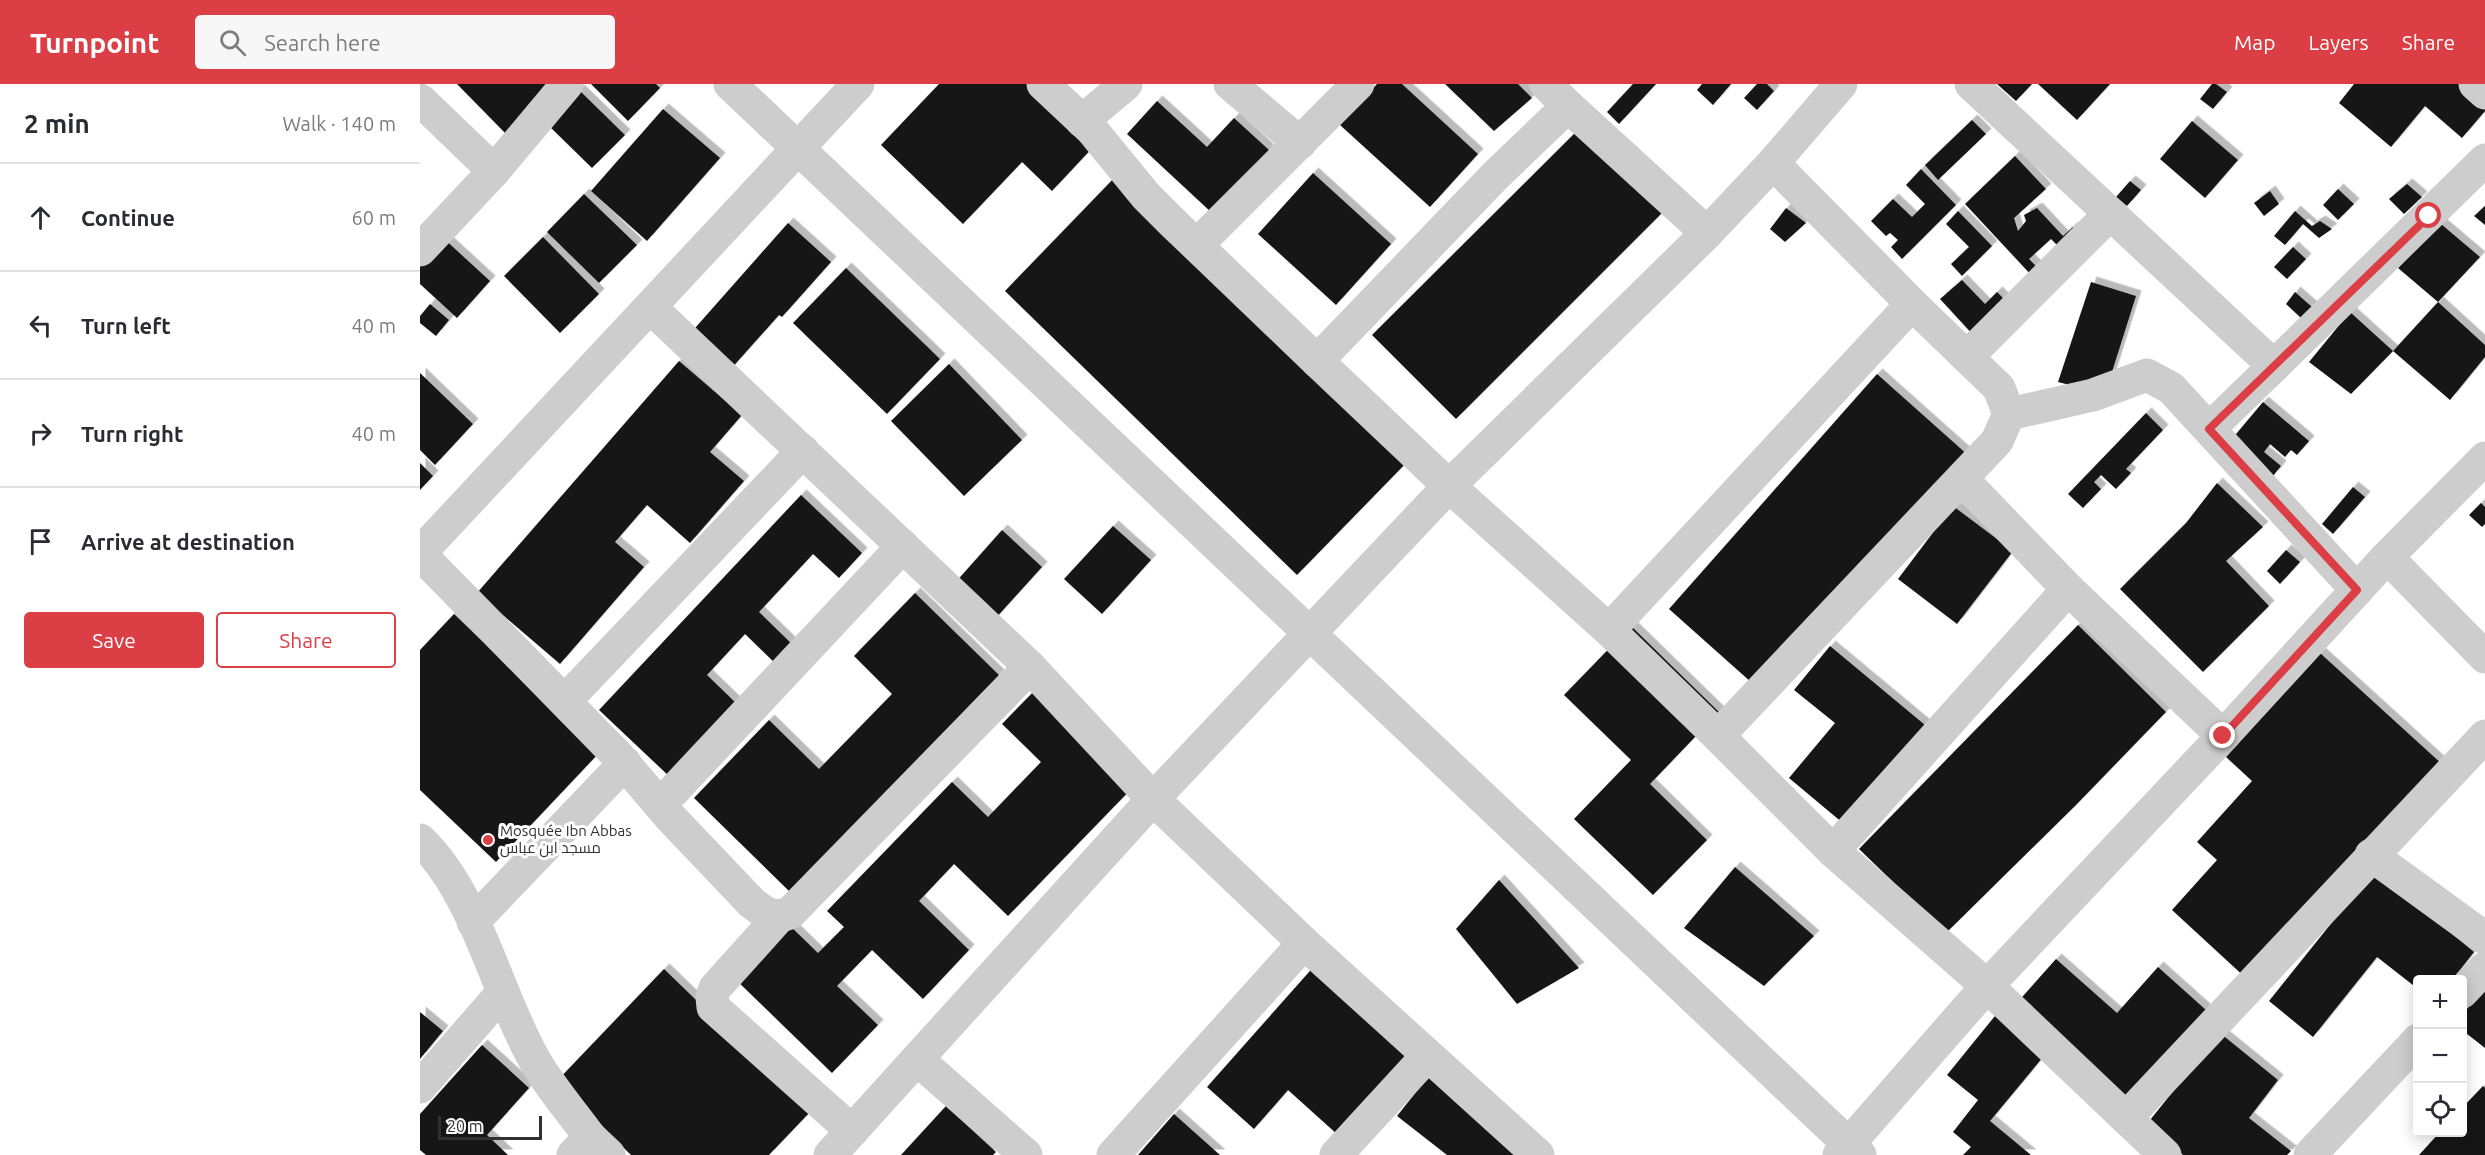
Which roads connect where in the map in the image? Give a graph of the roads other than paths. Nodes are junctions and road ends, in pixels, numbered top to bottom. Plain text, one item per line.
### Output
1 (567, 84) edge
2 (730, 84) edge
3 (858, 84) edge
4 (1043, 84) edge
5 (1126, 84) edge
6 (1230, 84) edge
7 (1358, 84) edge
8 (1971, 84) edge
9 (2475, 84) edge
10 (1834, 86) edge
11 (2485, 93) edge
12 (1557, 95) edge
13 (420, 100) edge
14 (1082, 121) junction
15 (1300, 143) junction
16 (798, 148) junction
17 (2485, 160) edge
18 (1773, 163) junction
19 (494, 171) junction
20 (2109, 215) junction
21 (1707, 233) junction
22 (1197, 244) junction
23 (420, 250) edge
24 (1912, 304) junction
25 (650, 307) junction
26 (1968, 356) junction
27 (1317, 361) junction
28 (2274, 366) junction
29 (2009, 414) junction
30 (2209, 429) junction
31 (803, 451) junction
32 (2485, 458) edge
33 (1962, 479) junction
34 (1449, 486) junction
35 (903, 546) junction
36 (420, 554) edge
37 (2387, 557) junction
38 (2068, 589) junction
39 (2357, 590) junction
40 (1609, 630) junction
41 (1310, 634) junction
42 (2485, 657) edge
43 (1030, 667) junction
44 (564, 701) junction
45 (1718, 736) junction
46 (2223, 736) junction
47 (2485, 736) edge
48 (625, 764) junction
49 (1153, 799) junction
50 (660, 805) junction
51 (1833, 851) junction
52 (425, 854) edge
53 (2371, 855) junction
54 (778, 918) junction
55 (473, 922) junction
56 (2485, 938) edge
57 (1304, 943) junction
58 (2485, 968) edge
59 (1987, 986) junction
60 (2467, 988) edge
61 (502, 993) junction
62 (2413, 1045) edge
63 (1427, 1056) junction
64 (916, 1059) junction
65 (420, 1087) edge
66 (2126, 1118) junction
67 (852, 1131) junction
68 (591, 1149) edge
69 (1849, 1152) edge
70 (830, 1155) edge
71 (1026, 1155) edge
72 (1113, 1155) edge
73 (1336, 1155) edge
74 (1538, 1155) edge
75 (2165, 1155) edge
76 (2310, 1155) edge

1 - 19 street
2 - 16 street
3 - 16 street
4 - 14 street
5 - 14 street
6 - 15 street
7 - 15 street
8 - 20 street
9 - 11 street
10 - 18 street
12 - 21 street
12 - 27 street
13 - 19 street
14 - 22 street
15 - 22 street
16 - 25 street
16 - 41 street
17 - 28 street
18 - 21 street
18 - 24 street
19 - 23 street
20 - 26 street
20 - 28 street
21 - 34 street
22 - 27 street
24 - 26 street
24 - 40 street
25 - 31 street
25 - 36 street
26 - 29 street
27 - 34 street
28 - 30 street
29 - 30 street
29 - 33 street
30 - 39 street
31 - 35 street
31 - 44 street
32 - 37 street
33 - 38 street
33 - 45 street
34 - 40 street
34 - 41 street
35 - 43 street
35 - 50 street
36 - 44 street
37 - 39 street
37 - 42 street
38 - 46 street
38 - 51 street
39 - 46 street
40 - 45 street
41 - 49 street
41 - 69 street
43 - 49 street
43 - 54 street
44 - 48 street
45 - 51 street
46 - 59 street
47 - 53 street
48 - 50 street
48 - 55 street
49 - 57 street
49 - 64 street
50 - 54 street
51 - 59 street
52 - 55 street
53 - 56 street
53 - 66 street
54 - 67 street
55 - 61 street
57 - 63 street
57 - 72 street
58 - 60 street
59 - 66 street
59 - 69 street
61 - 65 street
61 - 68 street
62 - 76 street
63 - 73 street
63 - 74 street
64 - 67 street
64 - 71 street
66 - 75 street
67 - 70 street

